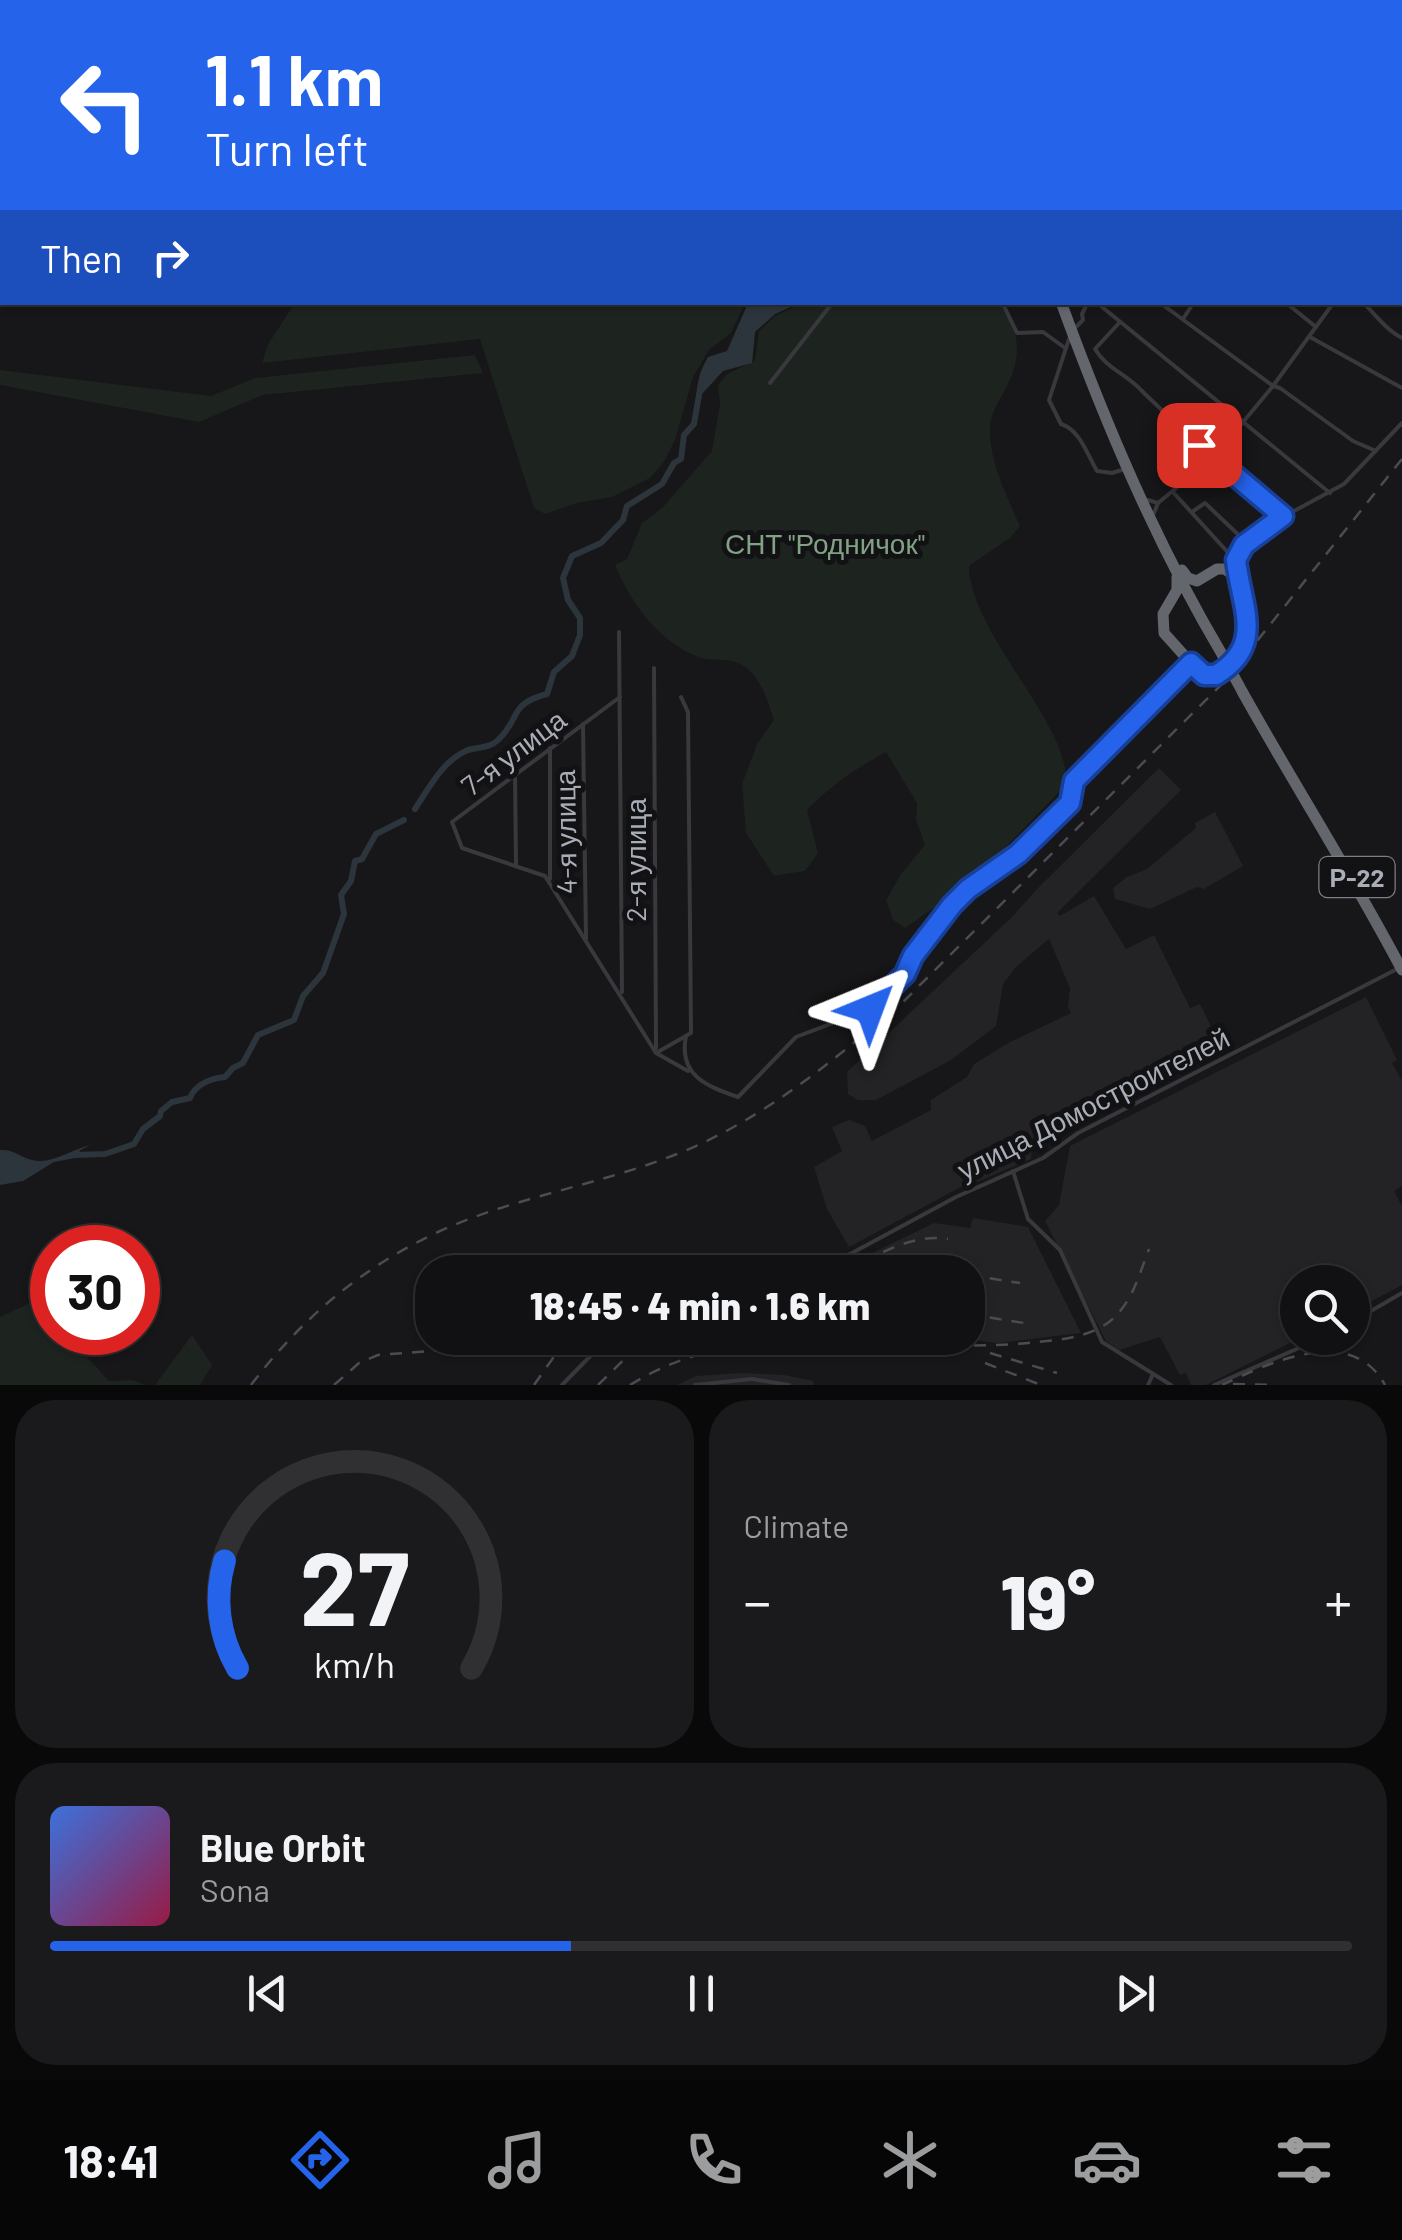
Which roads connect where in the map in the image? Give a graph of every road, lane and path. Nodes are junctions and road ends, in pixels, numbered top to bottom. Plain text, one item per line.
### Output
1 (831, 305) edge
2 (1003, 305) edge
3 (1065, 305) edge
4 (1086, 305) edge
5 (1100, 305) edge
6 (1163, 305) edge
7 (1192, 305) edge
8 (1290, 305) edge
9 (1332, 305) edge
10 (1366, 305) edge
11 (1183, 320) junction
12 (1120, 322) junction
13 (1316, 326) junction
14 (1071, 335) junction
15 (1308, 336) junction
16 (1402, 338) edge
17 (770, 383) dead end
18 (1272, 386) junction
19 (1402, 388) edge
20 (1244, 421) junction
21 (1402, 423) edge
22 (1376, 451) junction
23 (1215, 456) junction
24 (1125, 469) junction
25 (1173, 492) junction
26 (1330, 492) junction
27 (1153, 505) junction
28 (1191, 513) junction
29 (1283, 516) junction
30 (1239, 550) junction
31 (1179, 572) junction
32 (1212, 573) junction
33 (1238, 579) junction
34 (1172, 597) junction
35 (1199, 609) junction
36 (619, 632) dead end
37 (1191, 663) junction
38 (654, 668) dead end
39 (1246, 691) junction
40 (620, 697) junction
41 (680, 698) dead end
42 (583, 724) junction
43 (550, 748) junction
44 (515, 774) junction
45 (516, 864) junction
46 (550, 882) junction
47 (586, 939) junction
48 (1402, 965) edge
49 (622, 997) junction
50 (689, 1035) junction
51 (656, 1053) junction
52 (692, 1074) junction
53 (1013, 1170) junction
54 (847, 1255) edge
55 (1402, 1293) edge
56 (1370, 1312) edge
57 (591, 1355) edge
58 (1283, 1355) edge
59 (1154, 1374) junction
60 (713, 1383) edge
61 (1162, 1383) edge
62 (562, 1385) edge
63 (695, 1385) edge
64 (789, 1385) edge
65 (1148, 1385) edge
66 (1170, 1385) edge
67 (1214, 1385) edge

1 - 17 street
2 - 14 street
3 - 14 highway, Р-22
4 - 14 street
5 - 12 street
6 - 11 street
7 - 11 street
8 - 13 street
9 - 13 street
10 - 16 street
11 - 18 street
12 - 20 street
12 - 23 street
13 - 15 street
14 - 24 highway, Р-22
14 - 24 street
14 - 27 highway, Р-22
15 - 18 street
15 - 19 street
18 - 20 street
18 - 22 street
20 - 23 street
20 - 26 street
21 - 22 street
22 - 26 street
23 - 25 street
23 - 29 street
24 - 31 highway, Р-22
25 - 27 street
25 - 28 street
26 - 29 street
27 - 31 highway, Р-22
28 - 30 street
28 - 30 street
29 - 30 street
30 - 32 street
30 - 33 highway
31 - 32 highway
31 - 34 highway
31 - 35 highway, Р-22
32 - 33 highway
32 - 35 highway
33 - 37 highway
34 - 35 highway
34 - 37 highway
35 - 39 highway, Р-22, bridge
36 - 40 street
37 - 52 street
38 - 51 street, 2-я улица
39 - 48 highway, Р-22
39 - 48 highway, Р-22
40 - 42 street, 7-я улица
40 - 49 street
41 - 50 street
42 - 43 street, 7-я улица
42 - 47 street, 4-я улица
43 - 44 street, 7-я улица
43 - 46 street
44 - 45 street
44 - 45 street, 7-я улица
45 - 46 street
46 - 47 street
47 - 49 street
48 - 53 street, улица Домостроителей
49 - 51 street
50 - 51 street
50 - 52 street
51 - 52 street
53 - 54 street, улица Домостроителей
53 - 59 street
55 - 56 street
57 - 62 street
58 - 67 street
59 - 61 street
59 - 65 street
60 - 63 street
60 - 64 street
61 - 66 street

